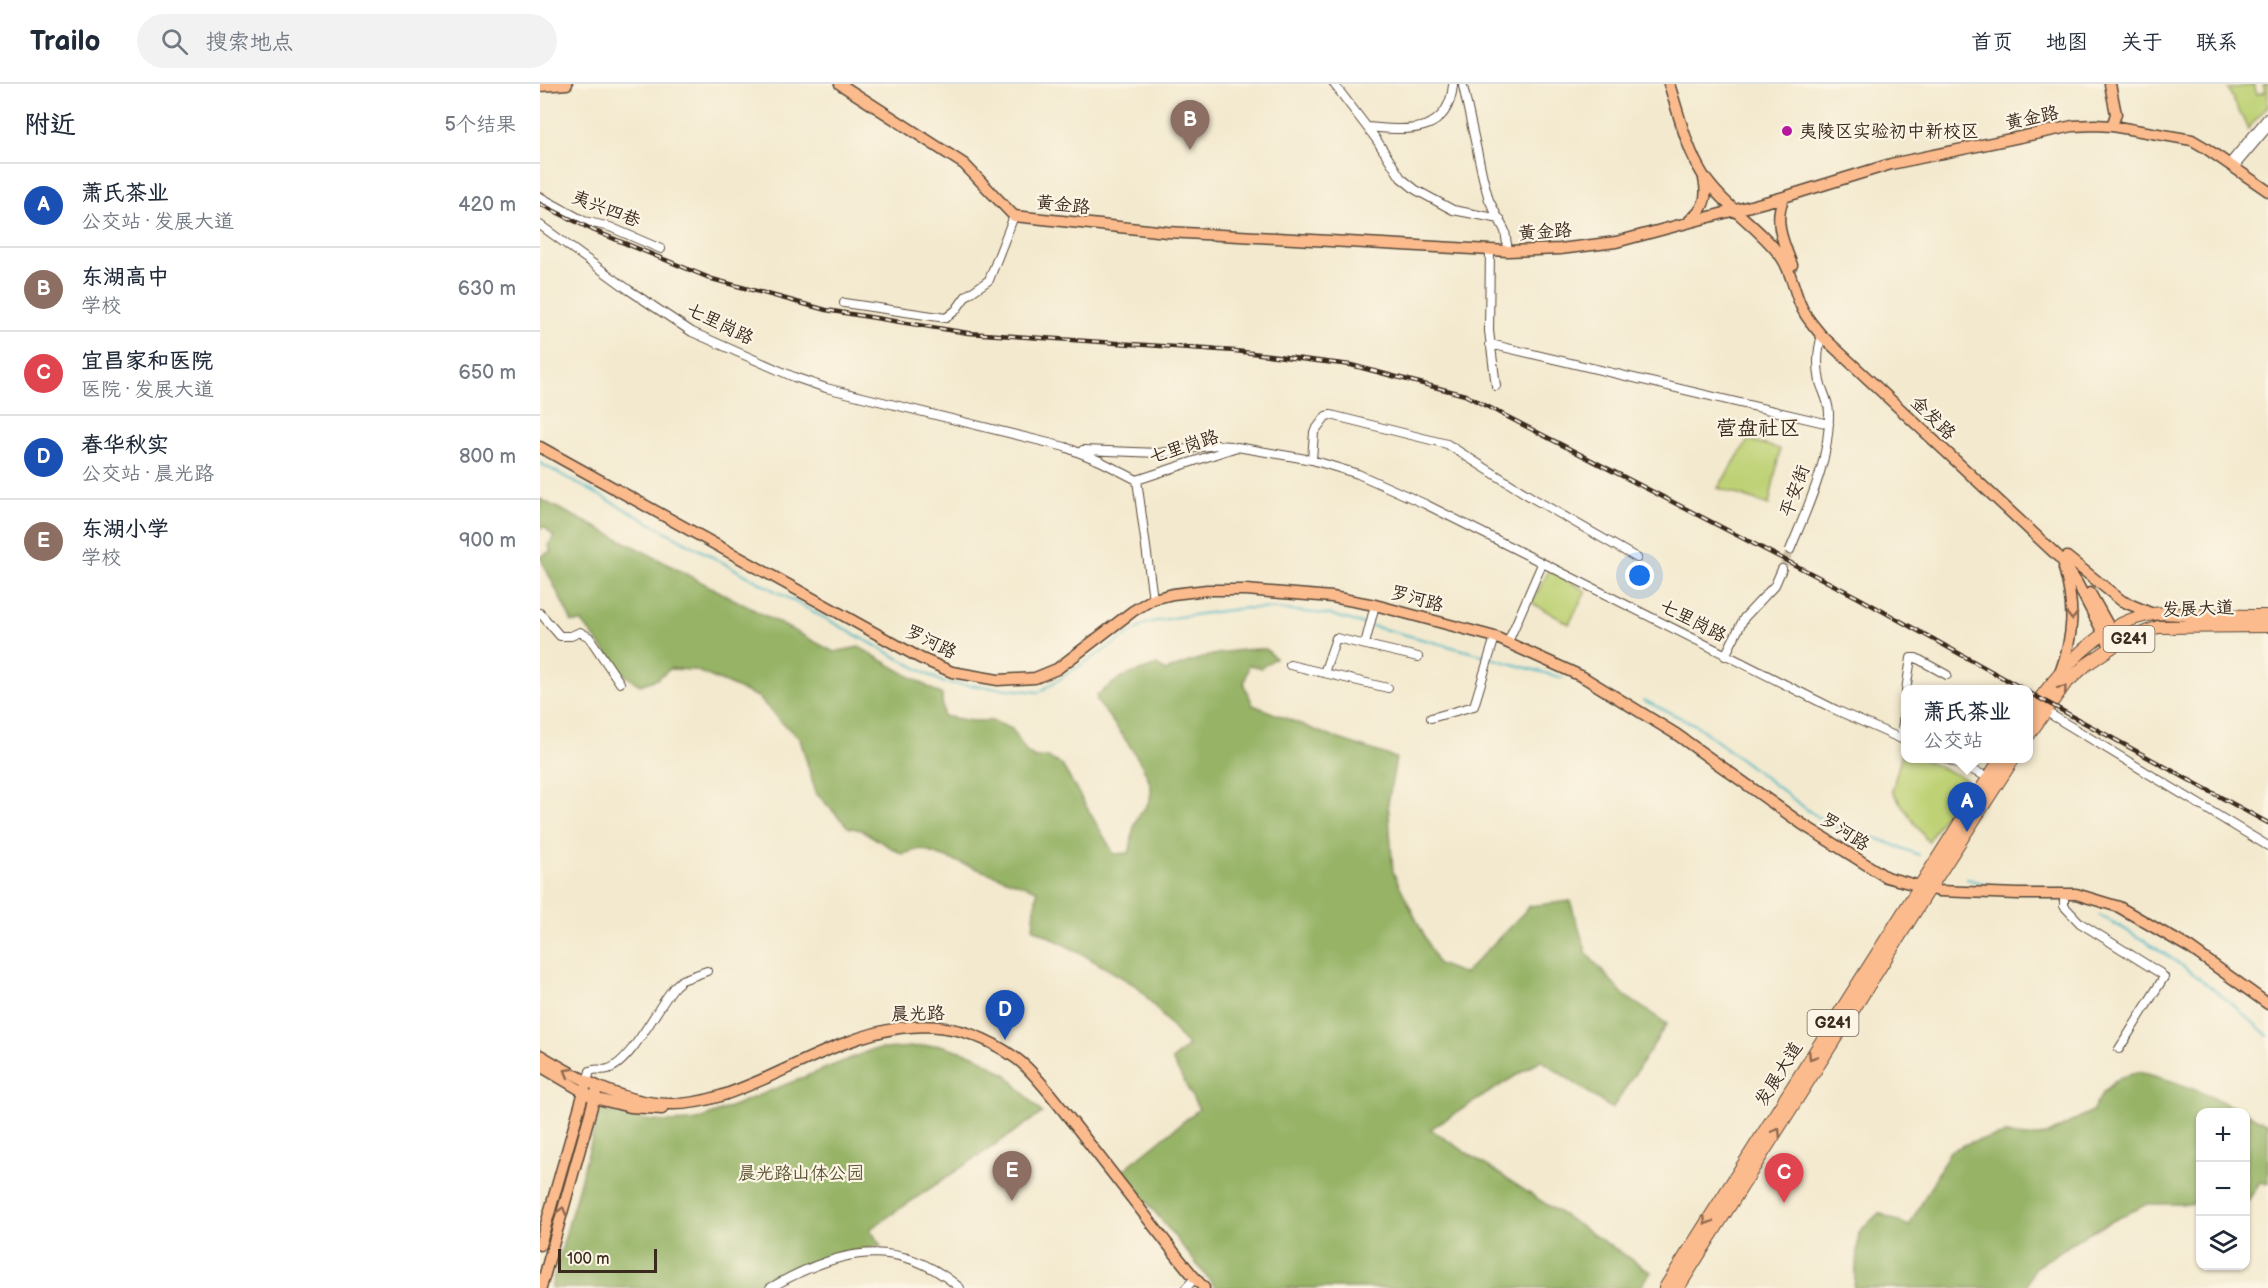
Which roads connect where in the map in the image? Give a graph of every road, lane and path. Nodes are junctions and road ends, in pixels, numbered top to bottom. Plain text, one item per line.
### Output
1 (567, 84) edge
2 (840, 84) edge
3 (1334, 84) edge
4 (1669, 84) edge
5 (1674, 84) edge
6 (2103, 84) edge
7 (2110, 84) edge
8 (1451, 85) edge
9 (1465, 85) edge
10 (540, 86) edge
11 (2268, 117) edge
12 (2112, 126) junction
13 (1367, 127) junction
14 (2268, 127) edge
15 (2233, 164) junction
16 (1703, 176) junction
17 (2268, 186) edge
18 (2268, 191) edge
19 (540, 197) edge
20 (1784, 197) junction
21 (1740, 209) junction
22 (1014, 216) junction
23 (1500, 219) junction
24 (1685, 223) junction
25 (540, 225) edge
26 (661, 249) dead end
27 (1490, 250) junction
28 (1508, 251) junction
29 (1792, 265) junction
30 (844, 303) dead end
31 (1822, 336) junction
32 (1490, 344) junction
33 (1496, 386) dead end
34 (1829, 424) junction
35 (540, 447) edge
36 (1065, 447) junction
37 (1237, 447) junction
38 (1312, 460) junction
39 (1137, 480) junction
40 (1791, 550) tunnel mouth
41 (1638, 558) dead end
42 (2064, 558) junction
43 (1542, 564) junction
44 (1782, 569) tunnel mouth
45 (1153, 599) junction
46 (1375, 605) junction
47 (540, 613) edge
48 (2153, 614) junction
49 (2268, 616) edge
50 (2268, 626) edge
51 (2108, 633) junction
52 (1495, 637) junction
53 (1508, 642) junction
54 (1365, 644) junction
55 (2115, 646) junction
56 (1725, 656) junction
57 (1419, 657) dead end
58 (1290, 665) dead end
59 (1324, 673) junction
60 (1947, 675) dead end
61 (2059, 676) junction
62 (620, 683) dead end
63 (1907, 685) edge
64 (1388, 688) dead end
65 (2033, 709) edge
66 (2045, 711) junction
67 (1431, 718) dead end
68 (2033, 729) edge
69 (1901, 739) edge
70 (1955, 763) edge
71 (1998, 763) edge
72 (2011, 763) edge
73 (1988, 777) junction
74 (2268, 846) edge
75 (1924, 887) junction
76 (2064, 894) junction
77 (707, 971) dead end
78 (2268, 1004) edge
79 (2119, 1049) dead end
80 (540, 1055) edge
81 (540, 1066) edge
82 (590, 1090) junction
83 (540, 1245) edge
84 (1191, 1285) edge
85 (541, 1288) edge
86 (770, 1288) edge
87 (960, 1288) edge
88 (1204, 1288) edge
89 (1665, 1288) edge
90 (1678, 1288) edge

1 - 10 main road
2 - 22 main road, 黄金路
3 - 13 street
4 - 16 main road
5 - 21 main road
6 - 12 main road
7 - 12 main road
8 - 9 street
8 - 13 street
9 - 23 street
11 - 15 street
12 - 15 main road, 黄金路
12 - 20 main road, 黄金路
13 - 23 street
14 - 15 street
15 - 17 main road
15 - 18 main road, 黄金路
16 - 21 main road
16 - 24 main road
19 - 26 street, 夷兴四巷
20 - 21 main road, 黄金路
20 - 29 main road
21 - 24 main road, 黄金路
21 - 29 main road, 金发路
21 - 31 main road, 金发路
22 - 27 main road, 黄金路
22 - 30 street
23 - 28 street
24 - 28 main road, 黄金路
25 - 36 street, 七里岗路
27 - 28 main road, 黄金路
27 - 32 street
29 - 42 main road, 金发路
31 - 34 street, 平安街
31 - 42 main road, 金发路
32 - 33 street
32 - 34 street
34 - 40 street, 平安街
35 - 45 main road, 罗河路
36 - 37 street
36 - 39 street, 七里岗路
37 - 38 street, 七里岗路
37 - 39 street, 七里岗路
38 - 41 street
38 - 43 street, 七里岗路
39 - 45 street
42 - 48 main road
42 - 51 main road, 金发路
42 -> 61 main road
43 - 53 street
43 - 56 street, 七里岗路
44 - 56 street
45 - 46 main road, 罗河路
46 - 52 main road, 罗河路
46 - 54 street
47 - 62 street
48 - 49 highway, 发展大道 / G241
48 - 51 highway, 发展大道 / G241
50 - 55 highway, 发展大道 / G241
51 - 55 main road, 金发路
51 - 61 highway, 发展大道 / G241
52 - 53 main road, 罗河路
52 - 67 street
53 - 75 main road, 罗河路
54 - 57 street
54 - 59 street
66 -> 55 highway, 发展大道 / G241
56 - 69 street, 七里岗路
58 - 59 street
59 - 64 street
60 - 63 street
61 - 65 highway, 发展大道 / G241
66 - 68 highway, 发展大道 / G241
66 - 74 street
70 - 73 street
71 - 73 highway, 发展大道 / G241
72 - 75 highway, 发展大道 / G241
73 - 75 highway, 发展大道 / G241
75 - 76 main road, 罗河路
75 -> 89 highway, 发展大道 / G241
90 -> 75 highway, 发展大道 / G241
76 - 78 main road, 罗河路
76 - 79 street
77 - 82 street
82 -> 80 main road, 晨光路
81 - 82 main road, 晨光路
82 - 83 main road
82 - 84 main road, 晨光路
85 -> 82 main road
84 - 88 main road, 晨光路
86 - 87 street

